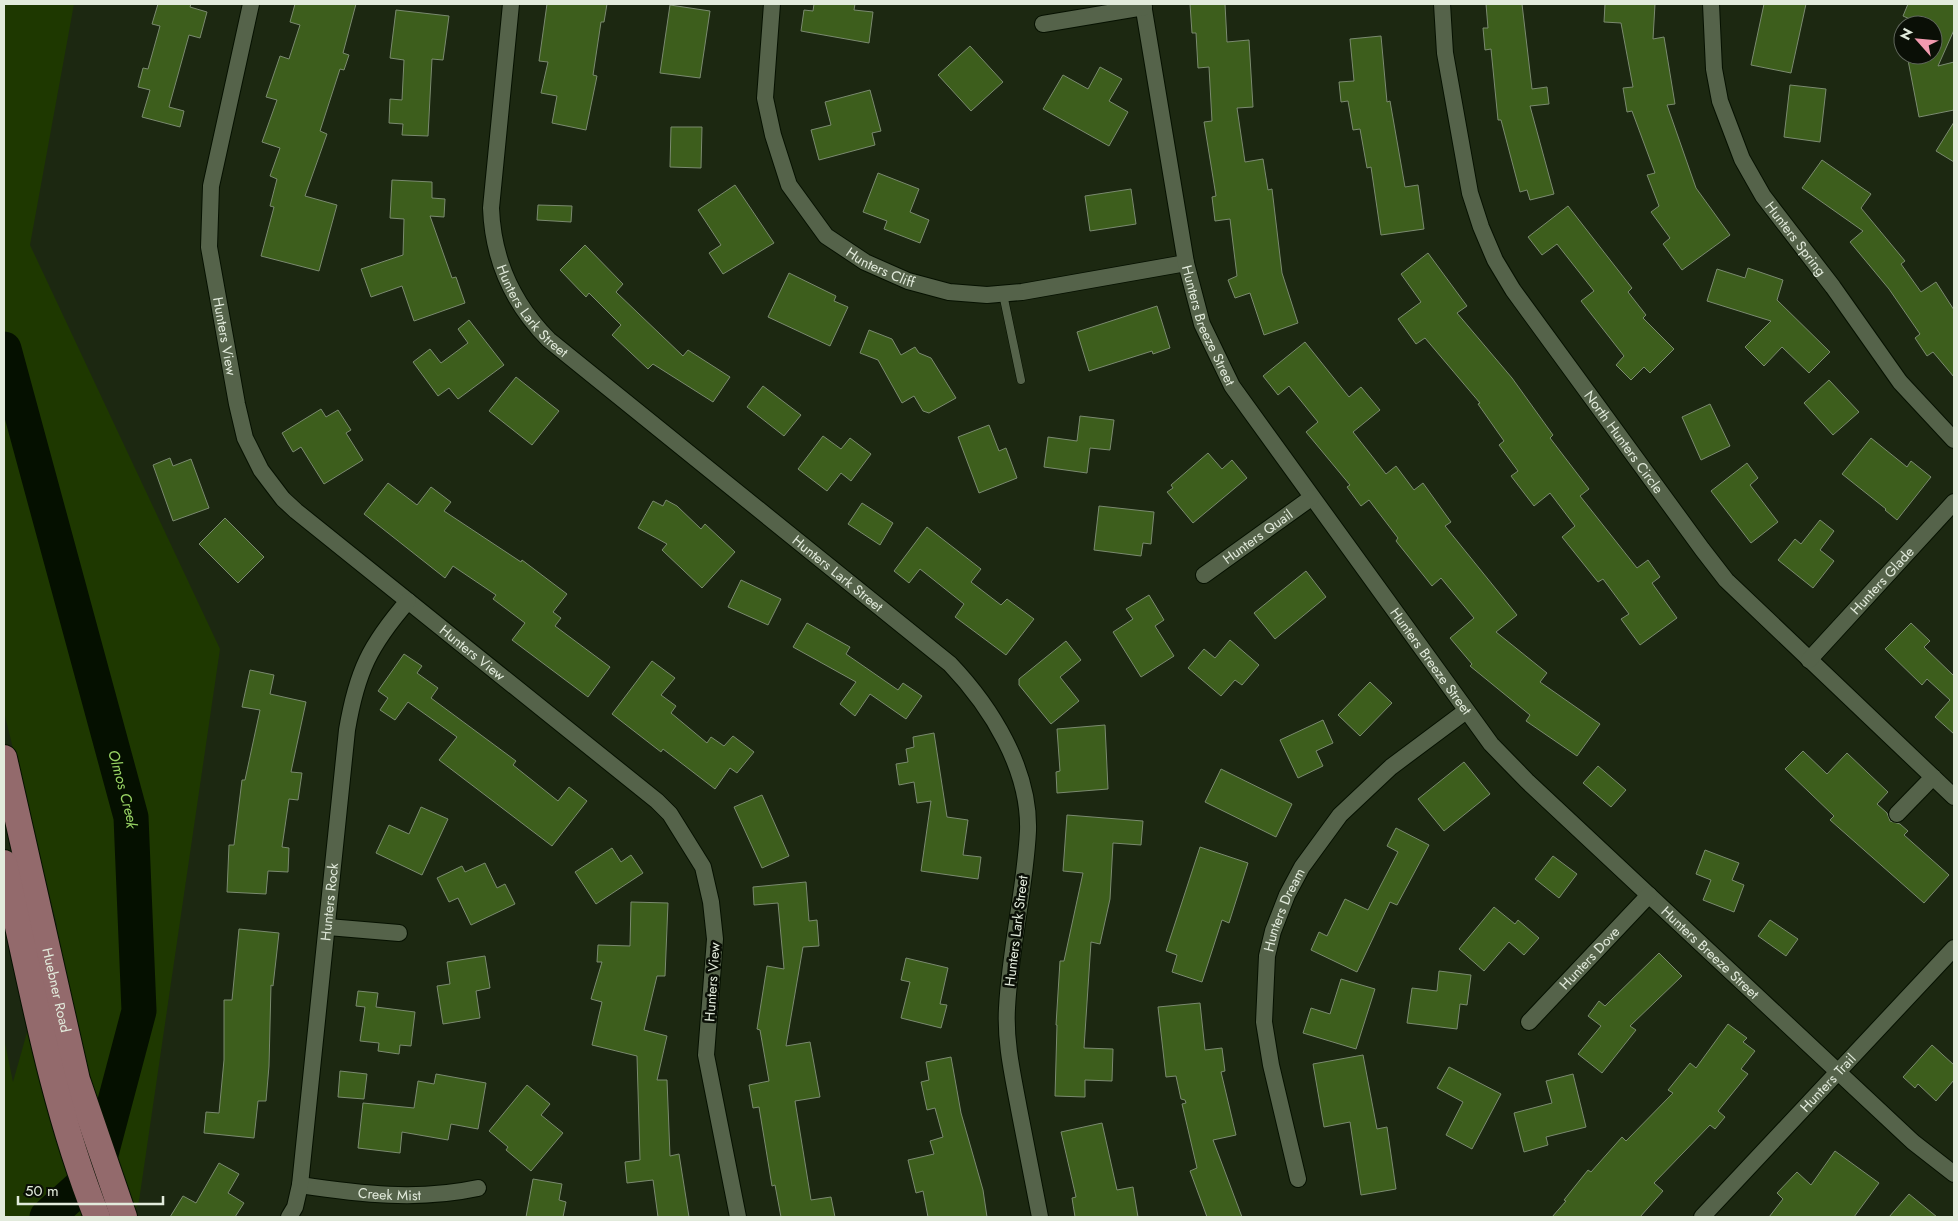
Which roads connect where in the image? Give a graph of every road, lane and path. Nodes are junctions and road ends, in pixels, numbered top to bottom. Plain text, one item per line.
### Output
1 (251, 4) edge
2 (511, 4) edge
3 (772, 4) edge
4 (1442, 4) edge
5 (1711, 4) edge
6 (1143, 5) edge
7 (1043, 24) dead end
8 (1186, 263) junction
9 (1003, 294) junction
10 (1021, 380) dead end
11 (1954, 440) edge
12 (1312, 498) junction
13 (1954, 502) edge
14 (1204, 575) dead end
15 (408, 601) junction
16 (1809, 660) junction
17 (1466, 710) junction
18 (4, 758) edge
19 (1933, 777) junction
20 (1954, 797) edge
21 (1897, 814) dead end
22 (5, 870) edge
23 (1649, 895) junction
24 (328, 927) junction
25 (399, 933) dead end
26 (1954, 948) edge
27 (1529, 1022) dead end
28 (1839, 1073) junction
29 (1954, 1174) edge
30 (1298, 1179) dead end
31 (300, 1185) junction
32 (478, 1188) dead end
33 (97, 1217) edge
34 (124, 1217) edge
35 (289, 1217) edge
36 (738, 1217) edge
37 (1040, 1217) edge
38 (1702, 1217) edge

1 - 15 street, Hunters View
2 - 37 street, Hunters Lark Street
3 - 9 street, Hunters Cliff
4 - 16 street, North Hunters Circle
5 - 11 street, Hunters Spring
6 - 7 street
6 - 8 street, Hunters Breeze Street
8 - 9 street, Hunters Cliff
8 - 12 street, Hunters Breeze Street
9 - 10 lane
12 - 14 street, Hunters Quail
12 - 17 street, Hunters Breeze Street
13 - 16 street, Hunters Glade
15 - 24 street, Hunters Rock
15 - 36 street, Hunters View
16 - 19 street, North Hunters Circle
17 - 23 street, Hunters Breeze Street
17 - 30 street, Hunters Dream
18 - 34 main road, Huebner Road
19 - 20 street, North Hunters Circle
19 - 21 street
22 - 33 main road, Huebner Road
23 - 27 street, Hunters Dove
23 - 28 street, Hunters Breeze Street
24 - 25 street
24 - 31 street, Hunters Rock
26 - 28 street, Hunters Trail
28 - 29 street, Hunters Breeze Street
28 - 38 street, Hunters Trail
31 - 32 street, Creek Mist
31 - 35 street, Hunters Rock

